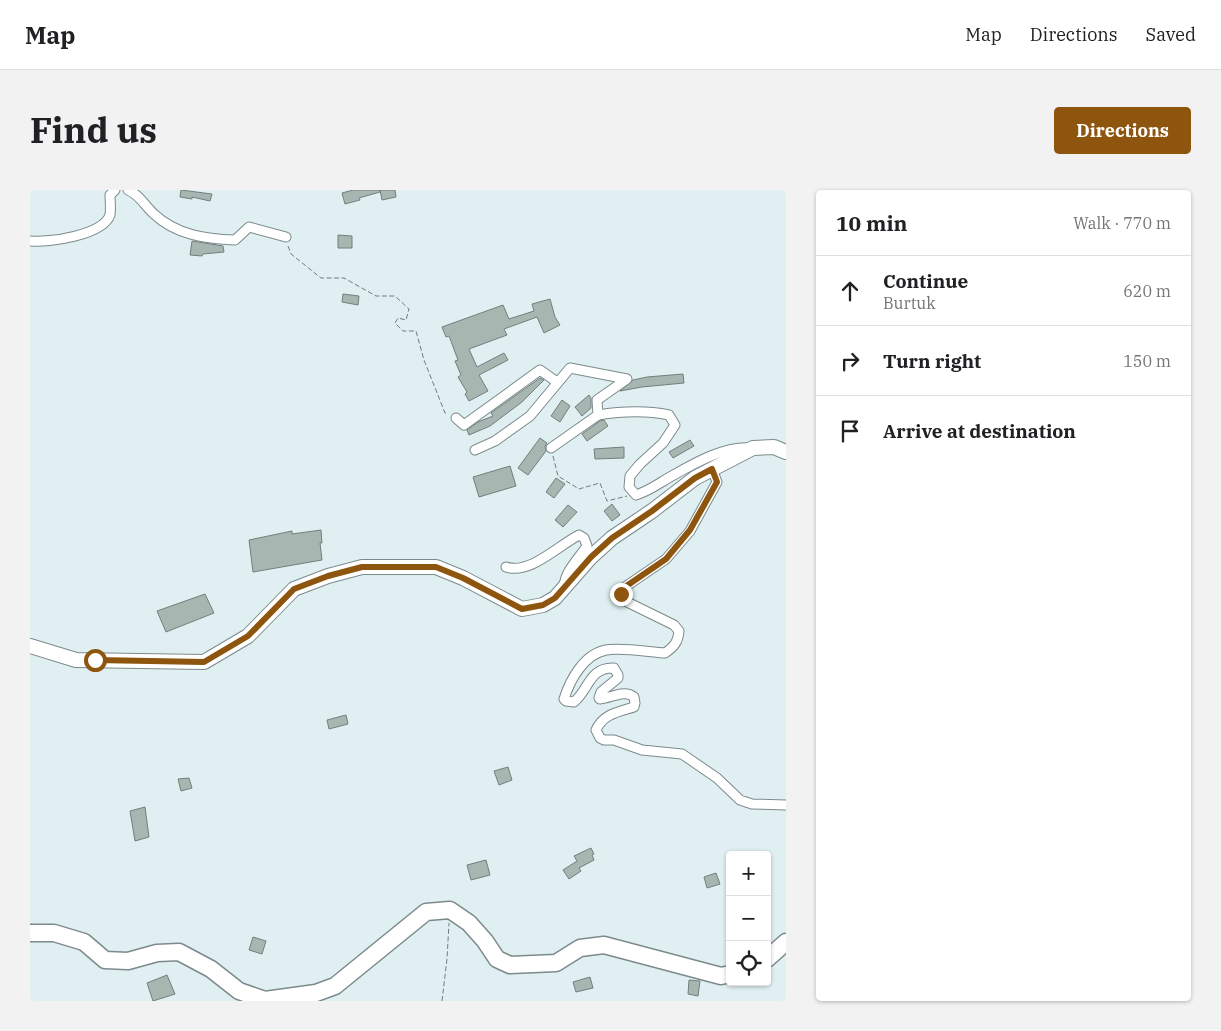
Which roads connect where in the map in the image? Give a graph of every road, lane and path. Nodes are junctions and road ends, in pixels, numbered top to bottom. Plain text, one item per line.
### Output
1 (115, 190) edge
2 (128, 190) edge
3 (286, 236) joint
4 (30, 242) edge
5 (558, 382) junction
6 (598, 415) junction
7 (456, 418) joint
8 (551, 448) joint
9 (753, 448) junction
10 (475, 450) dead end
11 (786, 452) edge
12 (712, 469) junction
13 (636, 495) junction
14 (506, 567) dead end
15 (565, 588) junction
16 (30, 646) edge
17 (786, 805) edge
18 (450, 910) junction
19 (30, 933) edge
20 (786, 942) edge
21 (771, 956) edge
22 (726, 975) edge
23 (442, 1001) edge

1 - 4 street
2 - 3 street
3 - 7 path
5 - 6 street
5 - 7 street
5 - 10 street
6 - 8 street
6 - 13 street
8 - 13 path
9 - 11 main road
9 - 12 main road
9 - 13 street
12 - 15 main road
12 - 17 street
14 - 15 street
15 - 16 main road
18 - 19 highway
18 - 22 highway
18 - 23 path
20 - 21 highway

